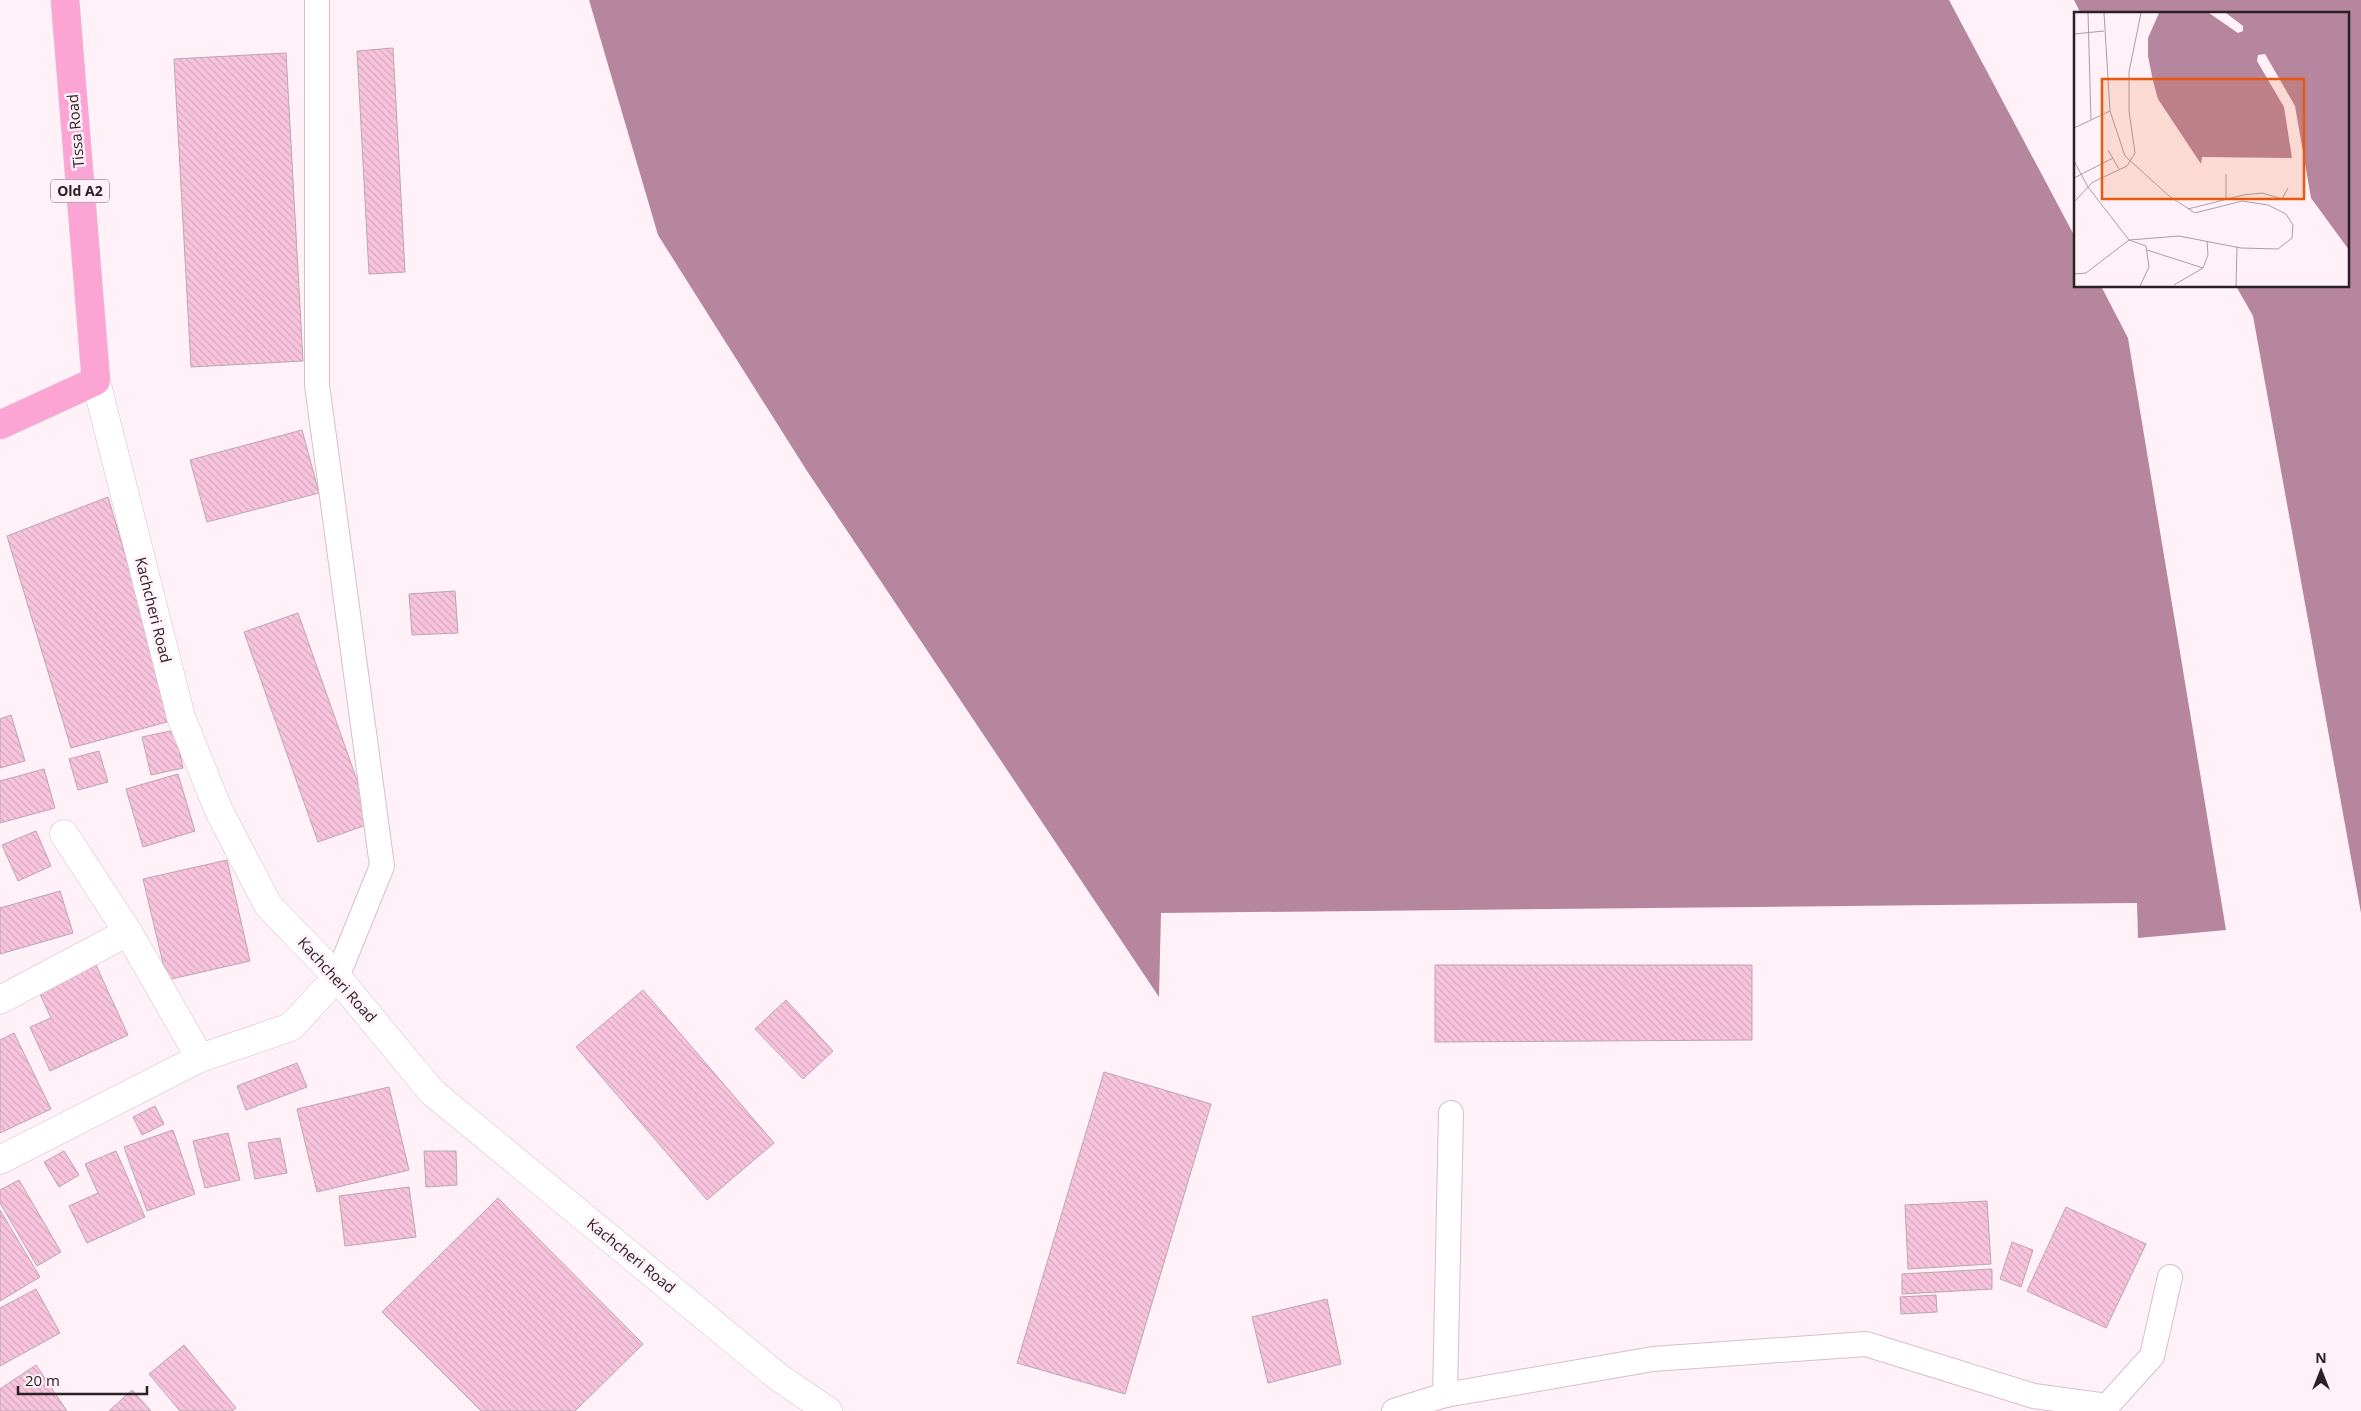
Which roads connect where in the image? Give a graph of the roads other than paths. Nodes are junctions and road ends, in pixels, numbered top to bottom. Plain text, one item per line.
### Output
1 (65, 0) edge
2 (317, 0) edge
3 (96, 381) junction
4 (0, 425) edge
5 (64, 834) dead end
6 (128, 932) junction
7 (337, 977) junction
8 (0, 1000) edge
9 (200, 1058) junction
10 (1451, 1113) dead end
11 (0, 1160) edge
12 (2170, 1277) dead end
13 (1445, 1395) junction
14 (828, 1411) edge
15 (1394, 1411) edge

1 - 3 highway, Tissa Road / Old A2
2 - 7 lane
3 - 4 highway
3 - 7 street, Kachcheri Road
5 - 6 street
6 - 8 street
6 - 9 street
7 - 9 street
7 - 14 street, Kachcheri Road
9 - 11 street
10 - 13 lane
12 - 13 lane
13 - 15 lane

